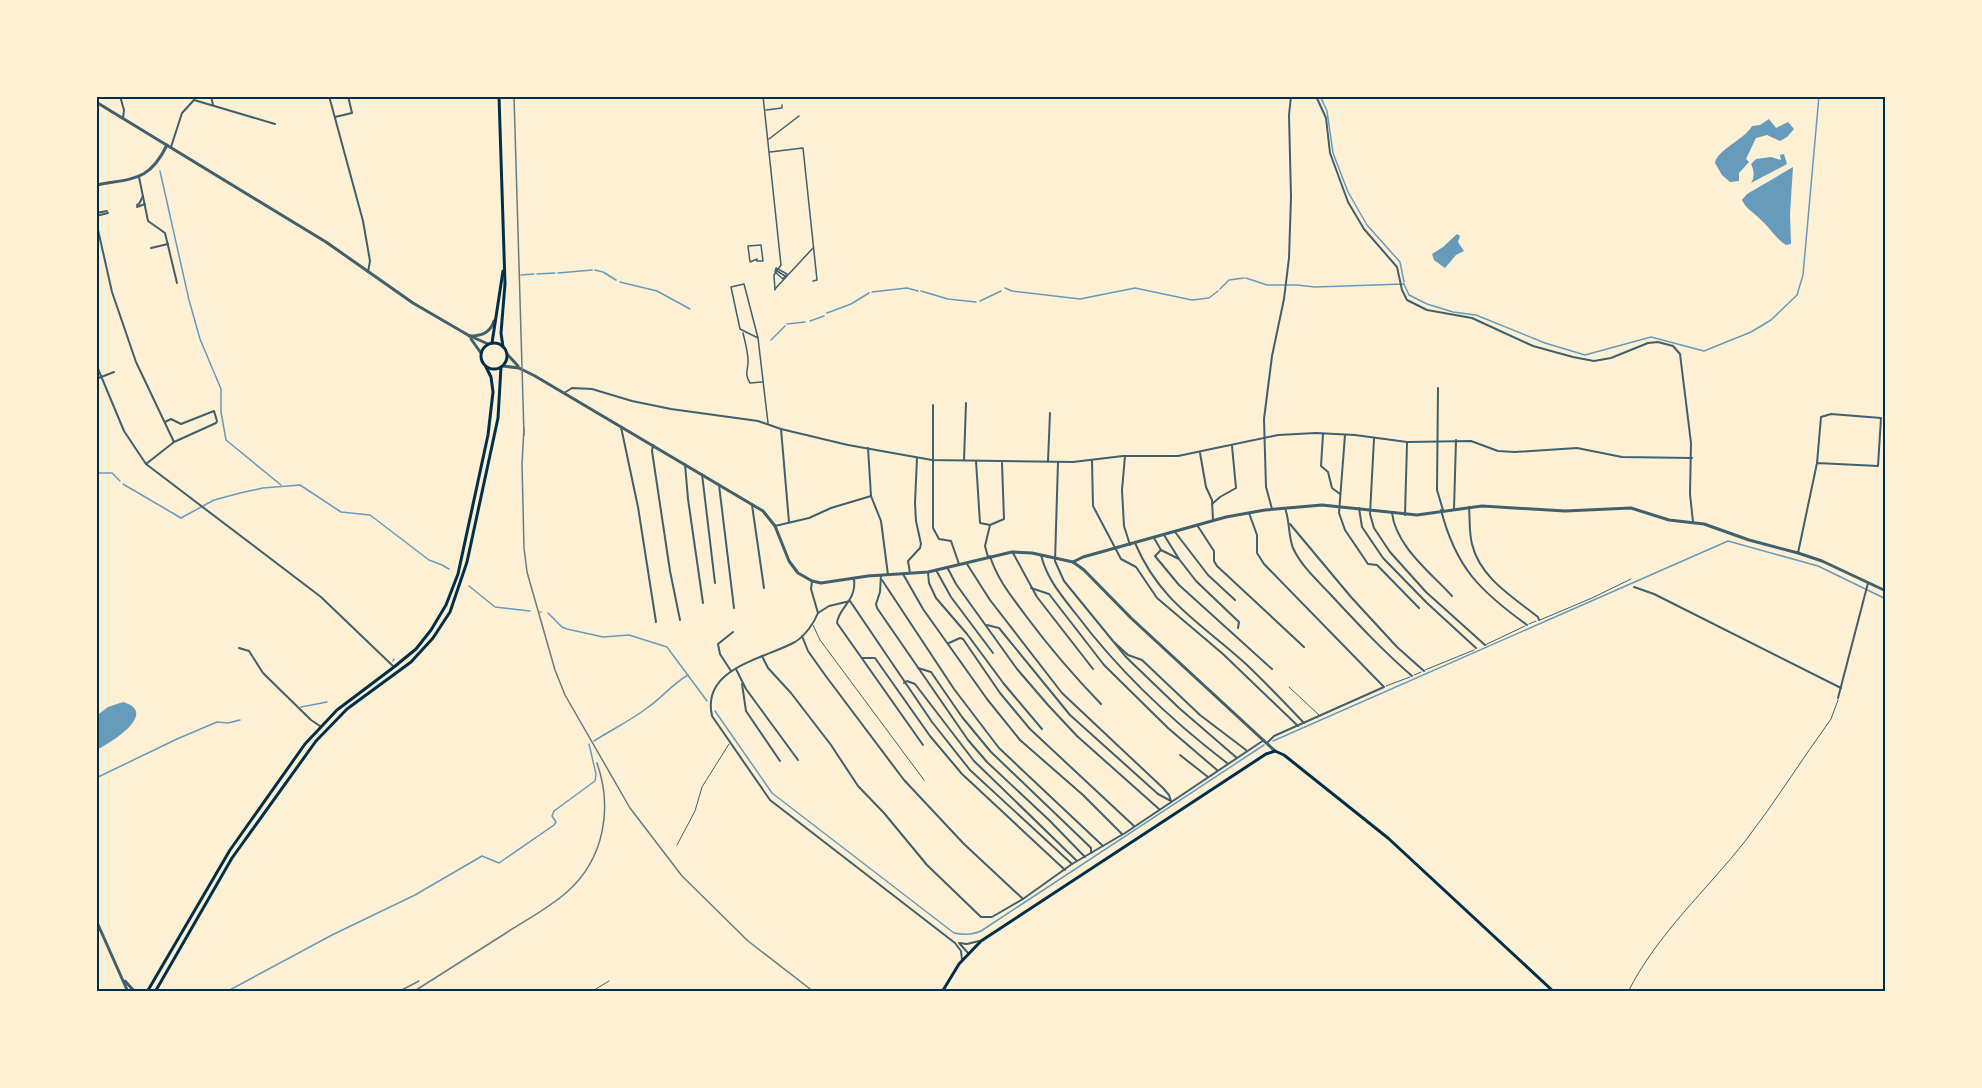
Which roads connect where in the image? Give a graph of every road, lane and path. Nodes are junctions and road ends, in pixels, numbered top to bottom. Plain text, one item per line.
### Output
1 (120, 96) edge
2 (211, 96) edge
3 (329, 96) edge
4 (348, 96) edge
5 (499, 96) edge
6 (763, 96) edge
7 (1291, 96) edge
8 (1316, 96) edge
9 (96, 102) edge
10 (782, 105) dead end
11 (212, 106) junction
12 (765, 110) junction
13 (799, 116) dead end
14 (335, 117) junction
15 (123, 118) junction
16 (275, 124) dead end
17 (768, 139) junction
18 (167, 145) junction
19 (171, 147) junction
20 (769, 152) junction
21 (139, 176) junction
22 (96, 185) edge
23 (143, 196) junction
24 (145, 204) junction
25 (108, 212) dead end
26 (96, 214) edge
27 (96, 221) edge
28 (168, 244) junction
29 (748, 246) joint
30 (151, 248) dead end
31 (813, 248) junction
32 (505, 263) junction
33 (777, 271) junction
34 (368, 272) junction
35 (785, 277) junction
36 (813, 281) dead end
37 (177, 283) dead end
38 (496, 315) junction
39 (743, 331) junction
40 (468, 335) junction
41 (758, 338) junction
42 (490, 344) junction
43 (503, 347) junction
44 (481, 353) junction
45 (507, 354) junction
46 (96, 364) edge
47 (486, 367) junction
48 (502, 367) junction
49 (519, 368) junction
50 (114, 372) dead end
51 (101, 377) junction
52 (96, 379) edge
53 (763, 382) junction
54 (1438, 388) dead end
55 (564, 393) junction
56 (966, 404) dead end
57 (933, 405) dead end
58 (1050, 413) dead end
59 (165, 422) junction
60 (769, 424) junction
61 (621, 427) junction
62 (781, 429) junction
63 (1323, 434) junction
64 (1345, 435) junction
65 (1263, 437) junction
66 (1374, 438) junction
67 (1438, 440) junction
68 (1456, 440) junction
69 (174, 442) junction
70 (1407, 442) junction
71 (1232, 445) junction
72 (653, 446) junction
73 (868, 448) junction
74 (1200, 453) junction
75 (1125, 456) junction
76 (917, 458) junction
77 (1692, 458) junction
78 (932, 460) junction
79 (964, 461) junction
80 (976, 461) junction
81 (1048, 461) junction
82 (1092, 461) junction
83 (1002, 462) junction
84 (1058, 462) junction
85 (1817, 463) junction
86 (146, 464) junction
87 (685, 464) junction
88 (702, 474) junction
89 (719, 485) junction
90 (1340, 494) junction
91 (871, 496) junction
92 (752, 504) junction
93 (1212, 504) junction
94 (1338, 506) junction
95 (1469, 507) junction
96 (1285, 508) junction
97 (1359, 508) junction
98 (1272, 509) junction
99 (1454, 509) junction
100 (1371, 510) junction
101 (1442, 510) junction
102 (1249, 512) junction
103 (1392, 513) junction
104 (1405, 514) junction
105 (1213, 520) junction
106 (789, 522) junction
107 (1693, 522) junction
108 (1290, 524) junction
109 (990, 525) junction
110 (1197, 525) junction
111 (775, 526) junction
112 (1174, 532) junction
113 (1164, 535) junction
114 (1154, 538) junction
115 (1135, 543) junction
116 (1130, 544) junction
117 (1115, 548) junction
118 (1161, 550) junction
119 (1012, 552) junction
120 (1798, 553) junction
121 (1041, 555) junction
122 (989, 556) junction
123 (1055, 558) junction
124 (1179, 559) junction
125 (966, 562) junction
126 (1073, 562) junction
127 (959, 564) junction
128 (947, 567) junction
129 (936, 570) junction
130 (928, 572) junction
131 (903, 574) junction
132 (910, 574) junction
133 (888, 575) junction
134 (881, 576) junction
135 (854, 579) junction
136 (1631, 579) dead end
137 (882, 580) junction
138 (812, 581) junction
139 (715, 582) dead end
140 (1868, 586) junction
141 (1634, 587) dead end
142 (764, 588) dead end
143 (1031, 588) junction
144 (1886, 591) edge
145 (1452, 596) dead end
146 (1234, 600) dead end
147 (850, 601) junction
148 (703, 603) dead end
149 (734, 608) dead end
150 (1419, 608) dead end
151 (818, 613) junction
152 (680, 620) dead end
153 (1539, 620) junction
154 (656, 622) dead end
155 (813, 623) junction
156 (1527, 625) junction
157 (987, 626) junction
158 (1238, 628) dead end
159 (734, 632) dead end
160 (802, 636) junction
161 (1112, 642) junction
162 (949, 643) junction
163 (1485, 645) joint
164 (1304, 647) dead end
165 (239, 648) dead end
166 (1476, 648) joint
167 (993, 653) dead end
168 (762, 656) junction
169 (862, 658) junction
170 (394, 667) junction
171 (918, 668) junction
172 (736, 669) junction
173 (1093, 669) dead end
174 (1272, 669) dead end
175 (731, 671) junction
176 (1424, 671) junction
177 (1412, 676) junction
178 (742, 681) junction
179 (904, 683) junction
180 (1289, 687) dead end
181 (1384, 687) junction
182 (1841, 688) junction
183 (285, 689) dead end
184 (282, 692) junction
185 (1838, 698) joint
186 (1101, 704) dead end
187 (1320, 716) junction
188 (1304, 723) junction
189 (320, 726) junction
190 (1298, 726) junction
191 (1042, 729) dead end
192 (1266, 741) junction
193 (729, 744) junction
194 (923, 745) dead end
195 (1247, 751) junction
196 (1275, 751) junction
197 (1180, 755) dead end
198 (1237, 758) junction
199 (798, 760) dead end
200 (780, 761) dead end
201 (1228, 764) junction
202 (1218, 771) junction
203 (1208, 777) junction
204 (924, 780) dead end
205 (1171, 801) junction
206 (1159, 809) junction
207 (1135, 826) junction
208 (1122, 834) junction
209 (677, 845) dead end
210 (1103, 846) junction
211 (1091, 854) junction
212 (1085, 857) junction
213 (1077, 861) junction
214 (1072, 864) junction
215 (1065, 870) junction
216 (1023, 898) junction
217 (96, 920) edge
218 (981, 940) junction
219 (957, 943) junction
220 (961, 951) junction
221 (968, 953) junction
222 (962, 960) junction
223 (123, 977) junction
224 (609, 981) dead end
225 (128, 992) edge
226 (135, 992) edge
227 (147, 992) edge
228 (155, 992) edge
229 (591, 992) edge
230 (942, 992) edge
231 (1554, 992) edge
232 (1628, 992) edge

1 - 15 street
2 - 11 street
3 - 14 street
4 - 14 street
5 - 32 main road
6 - 12 street
7 - 65 street
8 - 77 street
9 - 15 street
10 - 12 street
11 - 16 street
11 - 19 street
12 - 17 street
13 - 17 street
14 - 34 street
15 - 18 street
17 - 20 street
18 - 19 street
18 - 21 street
19 - 34 street
20 - 31 street
20 - 33 street
21 - 22 street
21 - 23 street
23 - 24 street
23 - 24 street
24 - 28 street
25 - 26 street
27 - 59 street
28 - 30 street
28 - 37 street
29 - 29 street
31 - 35 street
31 - 36 street
32 - 38 main road
32 - 43 main road
33 - 35 street
33 - 35 street
33 - 35 street
34 - 40 street
38 - 40 street
38 - 42 main road
39 - 41 street
39 - 41 street
39 - 53 street
40 - 42 street
40 - 44 street
41 - 53 street
42 - 43 main road
42 - 44 main road
43 - 45 main road
44 - 47 main road
45 - 48 main road
45 - 49 street
46 - 51 street
47 - 48 main road
47 - 170 main road
48 - 49 street
48 - 228 main road
49 - 55 street
50 - 51 street
51 - 52 street
51 - 86 street
53 - 60 street
54 - 67 street
55 - 60 street
55 - 61 street
56 - 79 street
57 - 78 street
58 - 81 street
59 - 69 street
59 - 69 street
60 - 62 street
61 - 72 street
61 - 154 street
62 - 73 street
62 - 106 street
63 - 64 street
63 - 65 street
63 - 90 street
64 - 66 street
64 - 90 street
65 - 71 street
65 - 98 street
66 - 70 street
66 - 100 street
67 - 68 street
67 - 70 street
67 - 101 street
68 - 77 street
68 - 99 street
69 - 86 street
70 - 104 street
71 - 74 street
71 - 93 street
72 - 87 street
72 - 152 street
73 - 76 street
73 - 91 street
74 - 75 street
74 - 93 street
75 - 82 street
75 - 116 street
76 - 78 street
76 - 132 street
77 - 107 street
78 - 79 street
78 - 127 street
79 - 80 street
80 - 83 street
80 - 109 street
81 - 83 street
81 - 84 street
82 - 84 street
82 - 117 street
83 - 109 street
84 - 123 street
85 - 85 street
85 - 120 street
86 - 170 street
87 - 88 street
87 - 148 street
88 - 89 street
88 - 139 street
89 - 92 street
89 - 149 street
90 - 94 street
91 - 106 street
91 - 133 street
92 - 111 street
92 - 142 street
93 - 105 street
94 - 96 street
94 - 97 street
94 - 150 street
95 - 99 street
95 - 107 street
95 - 153 street
96 - 98 street
96 - 108 street
97 - 100 street
97 - 166 street
98 - 102 street
99 - 101 street
100 - 103 street
100 - 163 street
101 - 104 street
101 - 156 street
102 - 105 street
102 - 181 street
103 - 104 street
103 - 145 street
105 - 110 street
106 - 111 street
107 - 120 street
108 - 176 street
108 - 177 street
109 - 122 street
110 - 112 street
110 - 164 street
111 - 138 street
112 - 113 street
112 - 146 street
113 - 114 street
113 - 124 street
114 - 115 street
114 - 118 street
115 - 116 street
115 - 188 street
116 - 117 street
117 - 126 street
117 - 190 street
118 - 124 street
118 - 174 street
119 - 121 street
119 - 122 street
119 - 143 street
120 - 140 street
121 - 123 street
121 - 201 street
122 - 125 street
122 - 186 street
123 - 126 street
123 - 161 street
124 - 158 street
125 - 127 street
125 - 205 street
126 - 192 street
127 - 128 street
128 - 129 street
128 - 157 street
129 - 130 street
129 - 167 street
130 - 132 street
130 - 191 street
131 - 132 street
131 - 133 street
131 - 162 street
133 - 134 street
134 - 135 street
134 - 137 street
135 - 138 street
135 - 147 street
136 - 153 lane
137 - 171 street
137 - 210 street
138 - 151 street
140 - 144 street
140 - 182 street
141 - 182 street
143 - 173 street
143 - 202 street
147 - 151 street
147 - 169 street
147 - 179 street
151 - 155 street
153 - 156 lane
155 - 160 street
155 - 204 lane
156 - 163 lane
157 - 205 street
157 - 206 street
159 - 175 street
160 - 168 street
160 - 216 street
161 - 195 street
161 - 198 street
162 - 207 street
162 - 208 street
165 - 184 street
166 - 176 lane
168 - 172 street
168 - 216 street
169 - 194 street
169 - 215 street
170 - 189 main road
171 - 211 street
171 - 212 street
172 - 175 street
172 - 178 street
175 - 193 street
176 - 177 lane
177 - 181 lane
178 - 199 street
178 - 200 street
179 - 213 street
179 - 214 street
180 - 187 lane
181 - 187 street
182 - 185 street
183 - 184 street
184 - 189 street
185 - 232 lane
187 - 188 street
188 - 190 street
189 - 227 main road
190 - 192 street
192 - 195 street
192 - 196 street
193 - 209 lane
193 - 219 street
195 - 198 street
196 - 218 main road
196 - 231 main road
197 - 203 street
198 - 201 street
201 - 202 street
202 - 203 street
203 - 205 street
205 - 206 street
206 - 207 street
207 - 208 street
208 - 210 street
210 - 211 street
211 - 212 street
212 - 213 street
213 - 214 street
214 - 215 street
215 - 216 street
217 - 223 street
218 - 219 street
218 - 221 main road
219 - 220 street
219 - 221 street
220 - 221 street
220 - 222 street
221 - 222 main road
222 - 230 main road
223 - 225 street
223 - 226 street
224 - 229 lane

